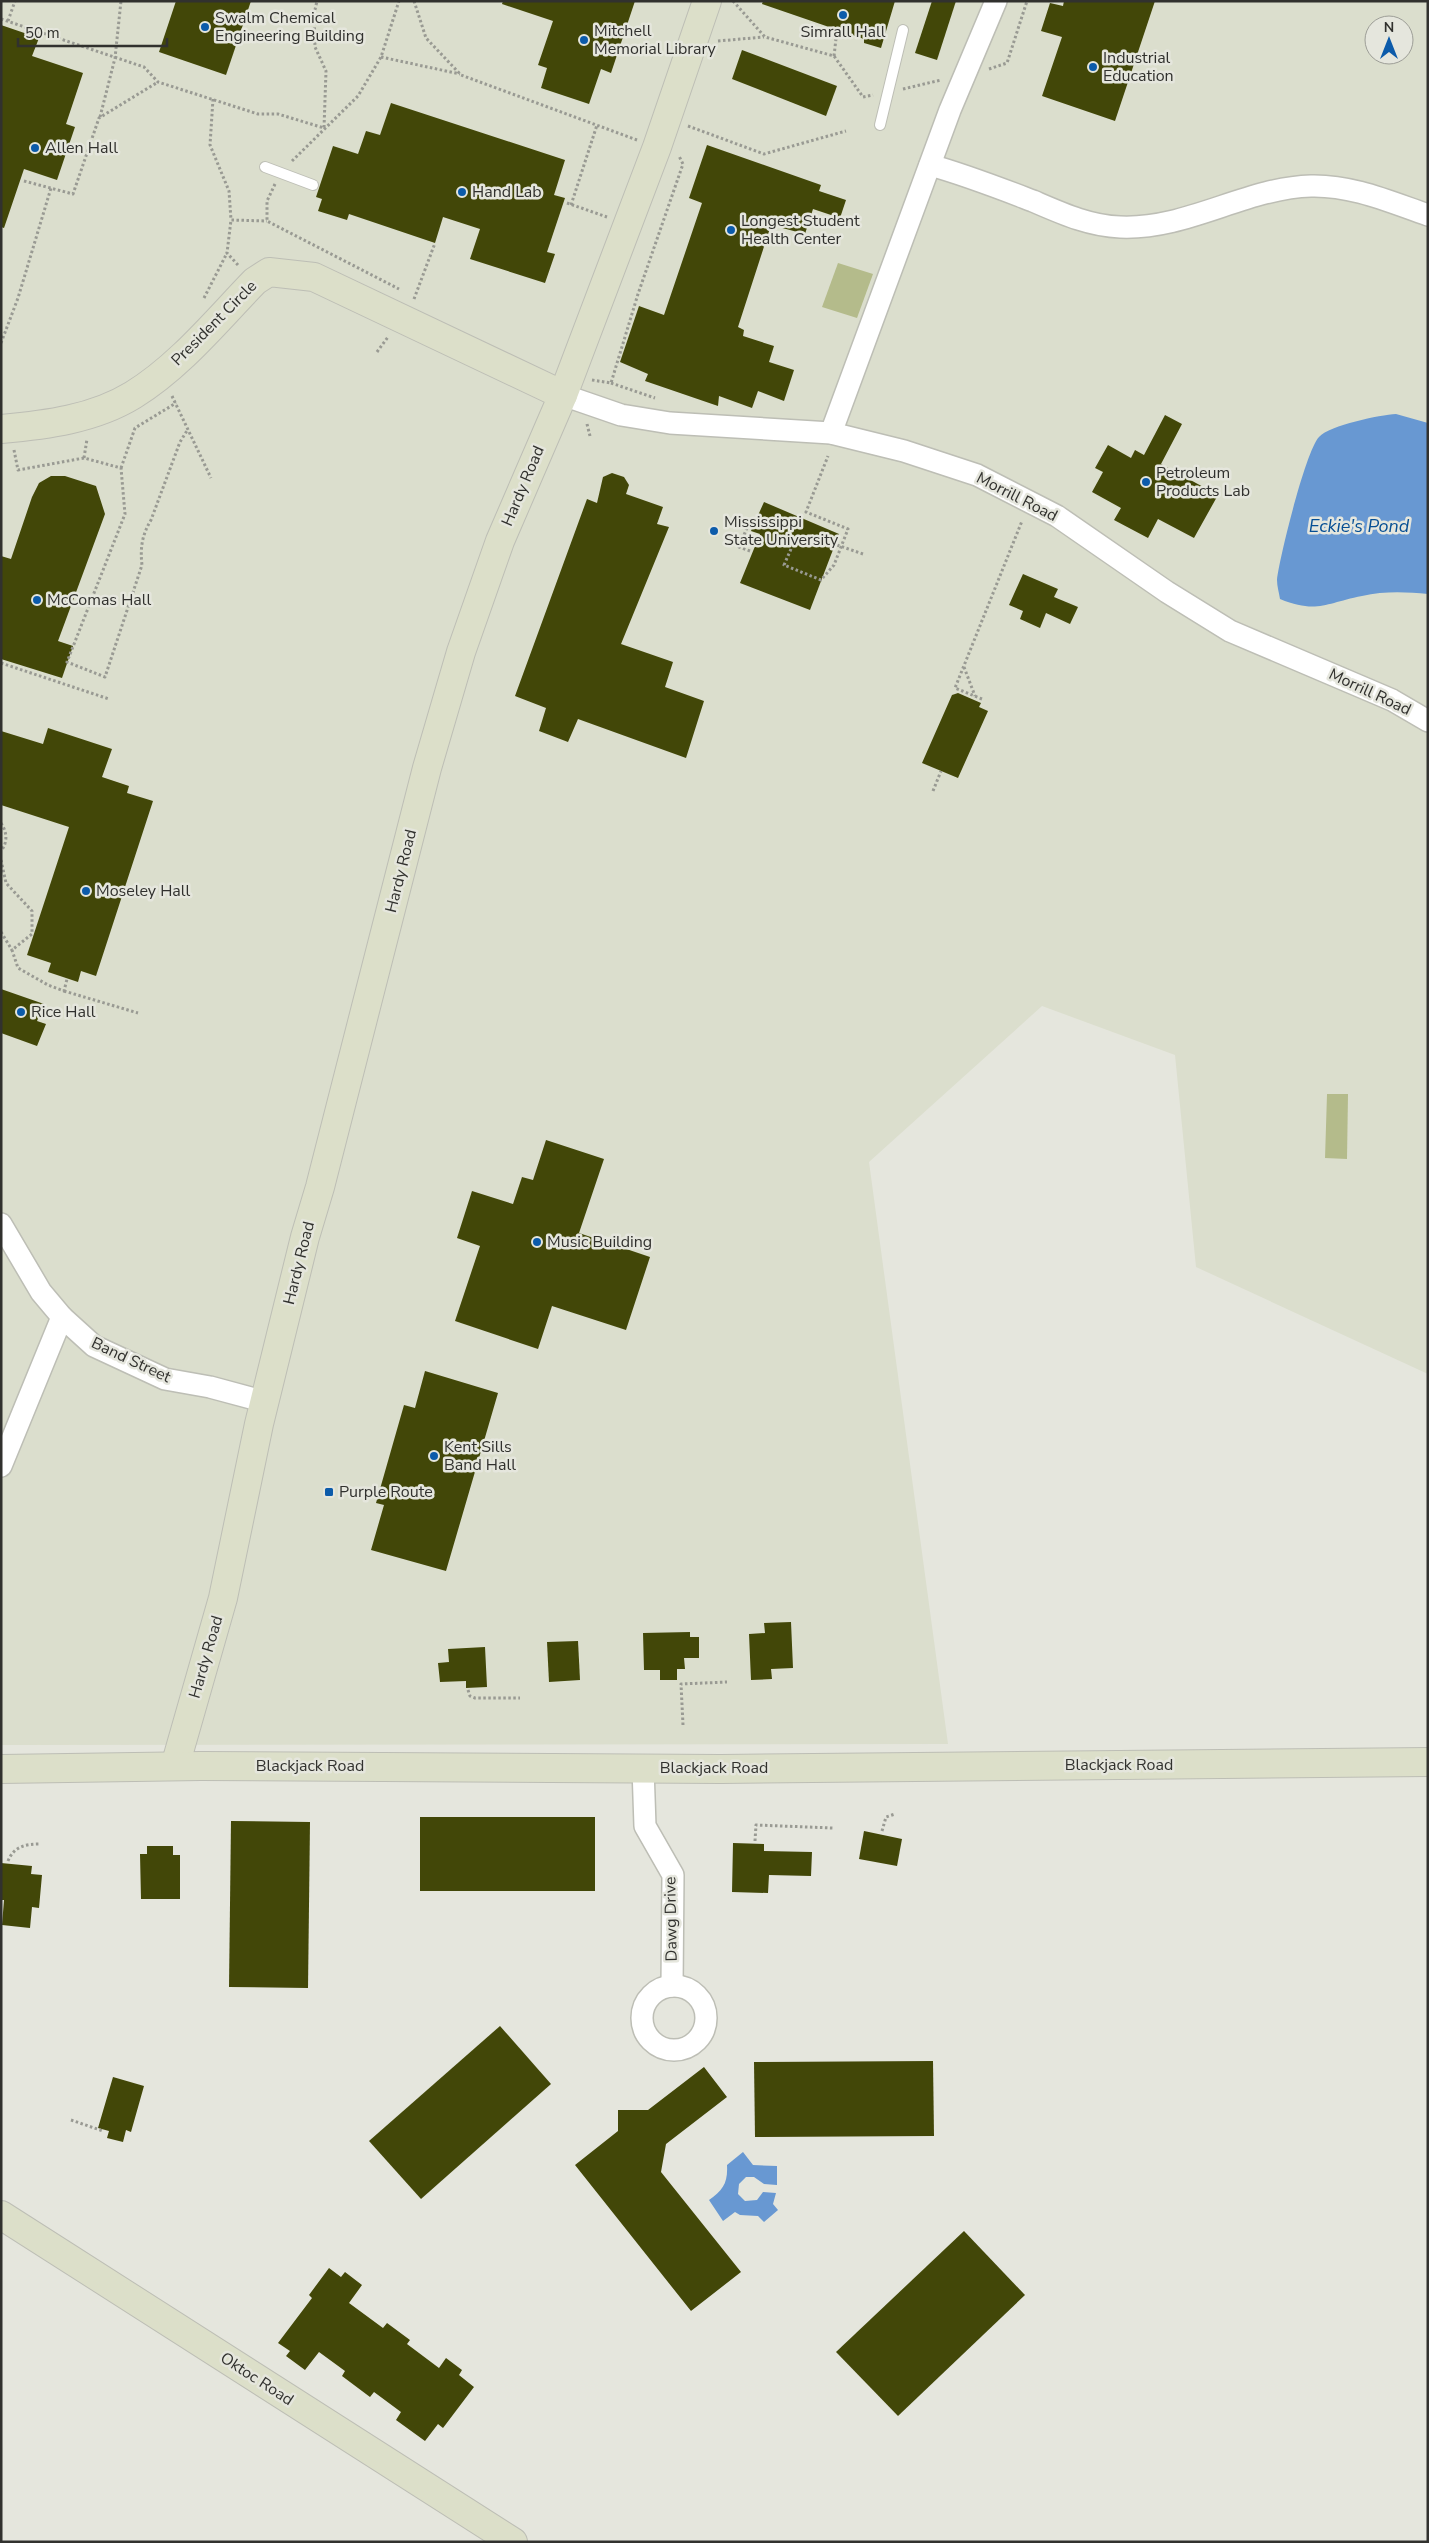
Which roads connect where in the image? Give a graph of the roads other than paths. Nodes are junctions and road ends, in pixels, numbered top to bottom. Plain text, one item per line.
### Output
1 (708, 1) edge
2 (996, 1) edge
3 (903, 30) dead end
4 (880, 126) dead end
5 (930, 165) junction
6 (265, 167) dead end
7 (313, 185) dead end
8 (1428, 215) edge
9 (567, 383) junction
10 (831, 433) junction
11 (7, 436) edge
12 (1428, 721) edge
13 (1, 1224) edge
14 (62, 1317) junction
15 (266, 1402) junction
16 (1, 1466) edge
17 (1428, 1762) edge
18 (175, 1766) junction
19 (644, 1768) junction
20 (1, 1769) edge
21 (672, 1986) dead end
22 (1, 2215) edge
23 (513, 2542) edge

1 - 9 street, Hardy Road
2 - 5 street
3 - 4 lane
5 - 8 street
5 - 10 street
6 - 7 lane
9 - 10 street, Morrill Road
9 - 11 street, President Circle
9 - 15 street, Hardy Road
10 - 12 street, Morrill Road
13 - 14 street, Band Street
14 - 15 street, Band Street
14 - 16 street
15 - 18 street, Hardy Road
17 - 19 street, Blackjack Road
18 - 19 street, Blackjack Road
18 - 20 street, Blackjack Road
19 - 21 street, Dawg Drive
22 - 23 street, Oktoc Road

